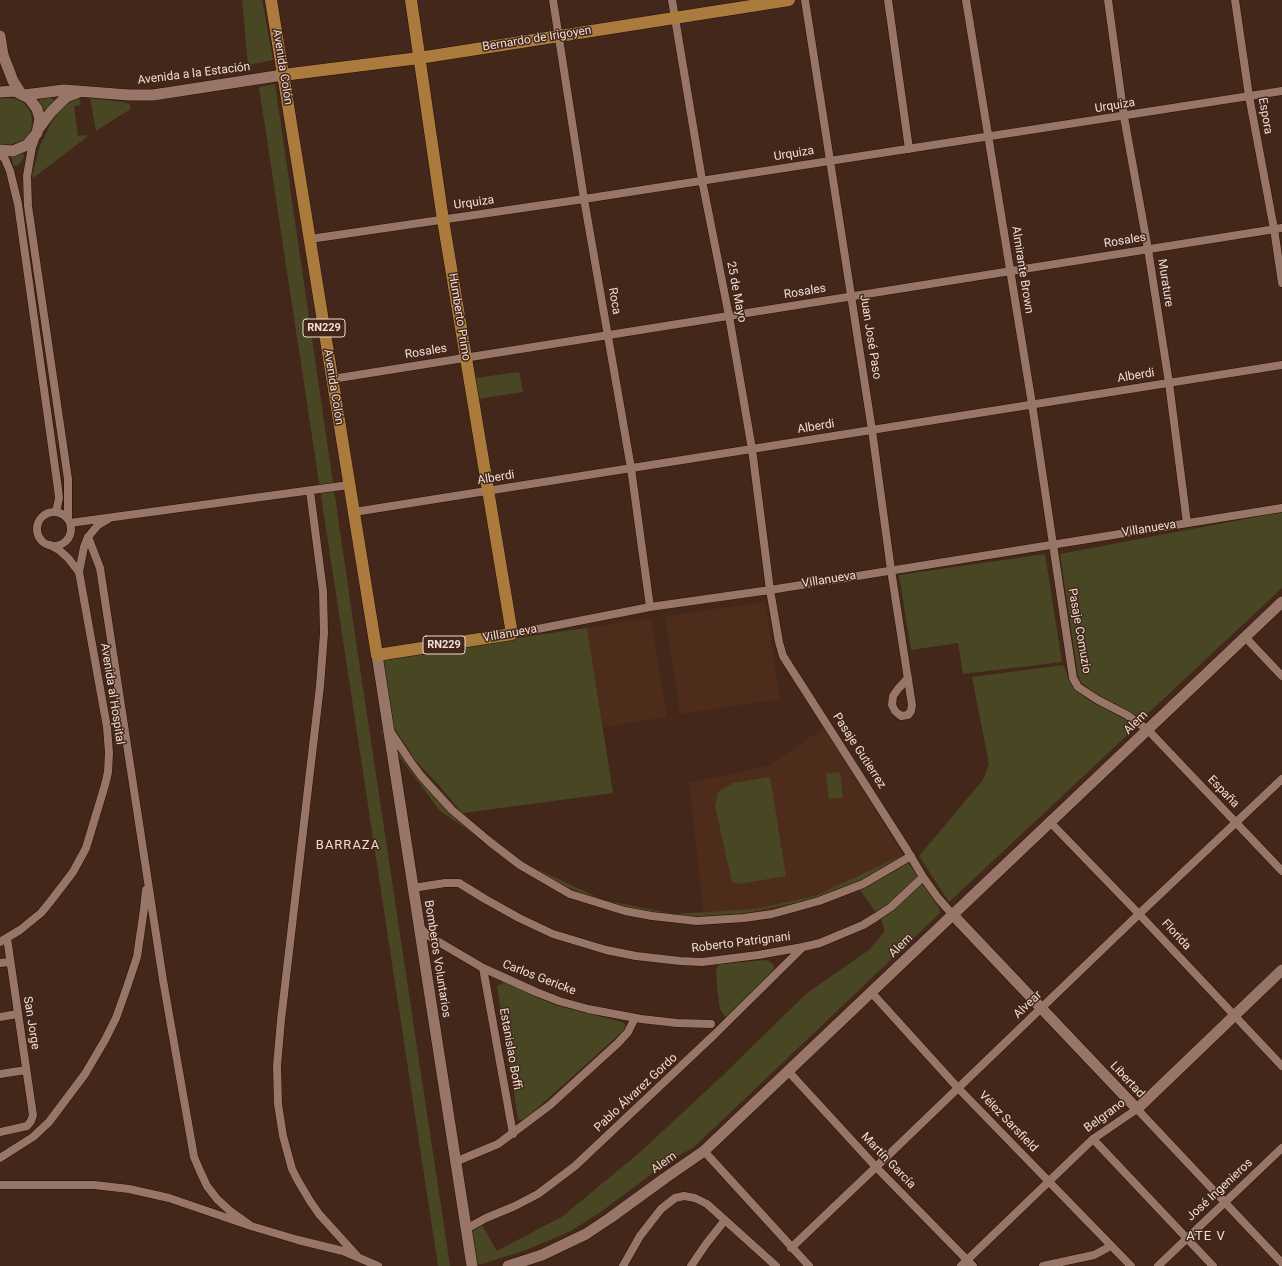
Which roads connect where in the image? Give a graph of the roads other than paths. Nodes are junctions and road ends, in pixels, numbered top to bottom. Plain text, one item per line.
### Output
1 (271, 0) edge
2 (411, 0) edge
3 (553, 0) edge
4 (672, 0) edge
5 (789, 0) edge
6 (805, 0) edge
7 (888, 0) edge
8 (966, 0) edge
9 (1108, 0) edge
10 (1235, 0) edge
11 (674, 18) junction
12 (0, 36) edge
13 (558, 36) junction
14 (1, 56) edge
15 (419, 58) junction
16 (284, 75) junction
17 (83, 91) junction
18 (1282, 91) edge
19 (0, 92) edge
20 (22, 94) junction
21 (1249, 96) junction
22 (1124, 117) junction
23 (38, 131) junction
24 (988, 138) junction
25 (910, 149) junction
26 (0, 150) edge
27 (0, 154) edge
28 (829, 160) junction
29 (702, 180) junction
30 (584, 199) junction
31 (444, 220) junction
32 (1278, 228) edge
33 (310, 239) junction
34 (1148, 249) junction
35 (1010, 271) junction
36 (1282, 283) edge
37 (851, 297) junction
38 (729, 316) junction
39 (607, 336) junction
40 (466, 358) junction
41 (1282, 365) edge
42 (332, 379) junction
43 (1169, 383) junction
44 (1032, 404) junction
45 (872, 430) junction
46 (752, 449) junction
47 (631, 468) junction
48 (349, 485) junction
49 (310, 491) junction
50 (488, 491) junction
51 (1282, 508) edge
52 (56, 512) junction
53 (354, 512) junction
54 (110, 518) junction
55 (69, 521) junction
56 (1187, 523) junction
57 (88, 537) junction
58 (50, 545) junction
59 (1053, 545) junction
60 (891, 570) junction
61 (79, 572) junction
62 (770, 590) junction
63 (1282, 602) edge
64 (650, 607) junction
65 (512, 634) junction
66 (1245, 637) junction
67 (376, 655) junction
68 (1282, 676) edge
69 (908, 678) dead end
70 (386, 718) junction
71 (1148, 730) junction
72 (1282, 779) edge
73 (1050, 822) junction
74 (1236, 822) junction
75 (911, 856) junction
76 (1282, 871) edge
77 (147, 873) junction
78 (923, 877) junction
79 (413, 888) junction
80 (1139, 914) junction
81 (953, 915) junction
82 (418, 926) junction
83 (3, 940) edge
84 (803, 947) junction
85 (10, 962) junction
86 (0, 963) edge
87 (483, 968) junction
88 (1282, 970) edge
89 (871, 992) junction
90 (1042, 1008) junction
91 (17, 1014) junction
92 (1234, 1016) junction
93 (0, 1017) edge
94 (634, 1018) junction
95 (711, 1024) dead end
96 (1282, 1066) edge
97 (26, 1070) junction
98 (788, 1071) junction
99 (0, 1074) edge
100 (958, 1088) junction
101 (1137, 1109) junction
102 (0, 1132) edge
103 (513, 1134) junction
104 (1093, 1139) junction
105 (1282, 1148) edge
106 (704, 1152) junction
107 (0, 1158) edge
108 (455, 1162) junction
109 (876, 1168) junction
110 (1049, 1182) junction
111 (0, 1185) edge
112 (1225, 1203) junction
113 (725, 1220) junction
114 (251, 1226) junction
115 (466, 1229) junction
116 (1186, 1238) junction
117 (1111, 1246) junction
118 (791, 1248) junction
119 (357, 1256) junction
120 (970, 1263) edge
121 (1282, 1263) edge
122 (771, 1264) edge
123 (1127, 1265) edge
124 (378, 1266) edge
125 (472, 1266) edge
126 (508, 1266) edge
127 (623, 1266) edge
128 (691, 1266) edge
129 (809, 1266) edge
130 (961, 1266) edge
131 (1042, 1266) edge
132 (1158, 1266) edge
133 (1213, 1266) edge

1 - 16 main road, Avenida Colón / RN229
2 - 15 main road, Humberto Primo
3 - 13 street, Roca
4 - 11 street, 25 de Mayo
5 - 11 main road, Bernardo de Irigoyen
6 - 28 street, Juan José Paso
7 - 25 street
8 - 24 street, Almirante Brown
9 - 22 street, Murature
10 - 21 street, Espora
11 - 13 main road, Bernardo de Irigoyen
11 - 29 street, 25 de Mayo
12 - 14 main road
13 - 15 main road, Bernardo de Irigoyen
13 - 30 street, Roca
14 - 20 main road
15 - 16 main road, Bernardo de Irigoyen
15 - 31 main road, Humberto Primo
16 - 17 main road, Avenida a la Estación
16 - 33 main road, Avenida Colón / RN229
17 - 20 main road, Avenida a la Estación
17 - 23 main road
18 - 21 street, Urquiza
19 - 20 main road, Avenida a la Estación
20 - 23 main road
21 - 22 street, Urquiza
21 - 32 street, Espora
22 - 24 street, Urquiza
22 - 34 street, Murature
23 - 26 main road
23 - 55 street
24 - 25 street, Urquiza
24 - 35 street, Almirante Brown
25 - 28 street, Urquiza
27 - 52 street
28 - 29 street, Urquiza
28 - 37 street, Juan José Paso
29 - 30 street, Urquiza
29 - 38 street, 25 de Mayo
30 - 31 street, Urquiza
30 - 39 street, Roca
31 - 33 street, Urquiza
31 - 40 main road, Humberto Primo
32 - 34 street, Rosales
32 - 36 street, Espora
33 - 42 main road, Avenida Colón / RN229
34 - 35 street, Rosales
34 - 43 street, Murature
35 - 37 street, Rosales
35 - 44 street, Almirante Brown
37 - 38 street, Rosales
37 - 45 street, Juan José Paso
38 - 39 street, Rosales
38 - 46 street, 25 de Mayo
39 - 40 street, Rosales
39 - 47 street, Roca
40 - 42 street, Rosales
40 - 50 main road, Humberto Primo
41 - 43 street, Alberdi
42 - 48 main road, Avenida Colón / RN229
43 - 44 street, Alberdi
43 - 56 street, Murature
44 - 45 street, Alberdi
44 - 59 street, Almirante Brown
45 - 46 street, Alberdi
45 - 60 street, Juan José Paso
46 - 47 street, Alberdi
46 - 62 street, 25 de Mayo
47 - 50 street, Alberdi
47 - 64 street, Roca
48 - 49 street
48 - 53 main road, Avenida Colón / RN229
49 - 54 street
49 - 119 street
50 - 53 street, Alberdi
50 - 65 main road, Humberto Primo
51 - 56 street, Villanueva
52 - 55 street
52 - 58 street
53 - 67 main road, Avenida Colón / RN229
54 - 55 street
54 - 57 street
55 - 58 street
56 - 59 street, Villanueva
57 - 61 street
57 - 77 street
58 - 61 street, Avenida al Hospital
59 - 60 street, Villanueva
59 - 71 street, Pasaje Comuzio
60 - 62 street, Villanueva
60 - 69 street, Juan José Paso
61 - 83 street, Avenida al Hospital
62 - 64 street, Villanueva
62 - 75 street, Pasaje Gutierrez
63 - 66 main road, Alem
64 - 65 street, Villanueva
65 - 67 main road, Villanueva / RN229
66 - 68 street
66 - 71 main road, Alem
67 - 70 main road, Bomberos Voluntarios / RN229
70 - 75 street
70 - 79 main road, Bomberos Voluntarios / RN229
71 - 73 main road, Alem
71 - 74 street, España
72 - 74 street, Alvear
73 - 80 street, Florida
73 - 81 main road, Alem
74 - 76 street, España
74 - 80 street, Alvear
75 - 78 street, Pasaje Gutierrez
77 - 107 street
77 - 114 street
78 - 81 street, Pasaje Gutierrez
78 - 84 street, Roberto Patrignani
79 - 82 main road, Bomberos Voluntarios / RN229
79 - 84 street, Roberto Patrignani
80 - 90 street, Alvear
80 - 92 street, Florida
81 - 89 main road, Alem
81 - 90 main road, Libertad
82 - 87 street, Carlos Gericke
82 - 108 main road, Bomberos Voluntarios / RN229
83 - 85 street, San Jorge
84 - 115 street, Pablo Álvarez Gordo
85 - 86 street
85 - 91 street, San Jorge
87 - 94 street, Carlos Gericke
87 - 103 street, Estanislao Boffi
88 - 92 main road, Belgrano
89 - 98 main road, Alem
89 - 100 street, Vélez Sarsfield
90 - 100 street, Alvear
90 - 101 main road, Libertad
91 - 93 street
91 - 97 street, San Jorge
92 - 96 street, Florida
92 - 101 main road, Belgrano
94 - 95 street, Carlos Gericke
94 - 103 street
97 - 99 street
97 - 102 street, San Jorge
98 - 106 main road, Alem
98 - 109 street, Martín García
100 - 109 street, Alvear
100 - 110 street, Vélez Sarsfield
101 - 104 street, Belgrano
101 - 112 street, Libertad
103 - 108 street
104 - 110 street, Belgrano
104 - 116 street
105 - 112 street, José Ingenieros
106 - 118 street
106 - 126 main road, Alem
108 - 115 main road, Bomberos Voluntarios / RN229
109 - 118 street, Alvear
109 - 120 street, Martín García
110 - 117 street, Vélez Sarsfield
110 - 120 street, Belgrano
111 - 114 street
112 - 116 street, José Ingenieros
112 - 121 street, Libertad
113 - 122 street
113 - 127 street
113 - 128 street
114 - 119 street
115 - 125 main road, Bomberos Voluntarios / RN229
116 - 132 street, José Ingenieros
116 - 133 street
117 - 123 street, Vélez Sarsfield
117 - 131 street
118 - 129 street
119 - 124 street
120 - 130 street, Belgrano

